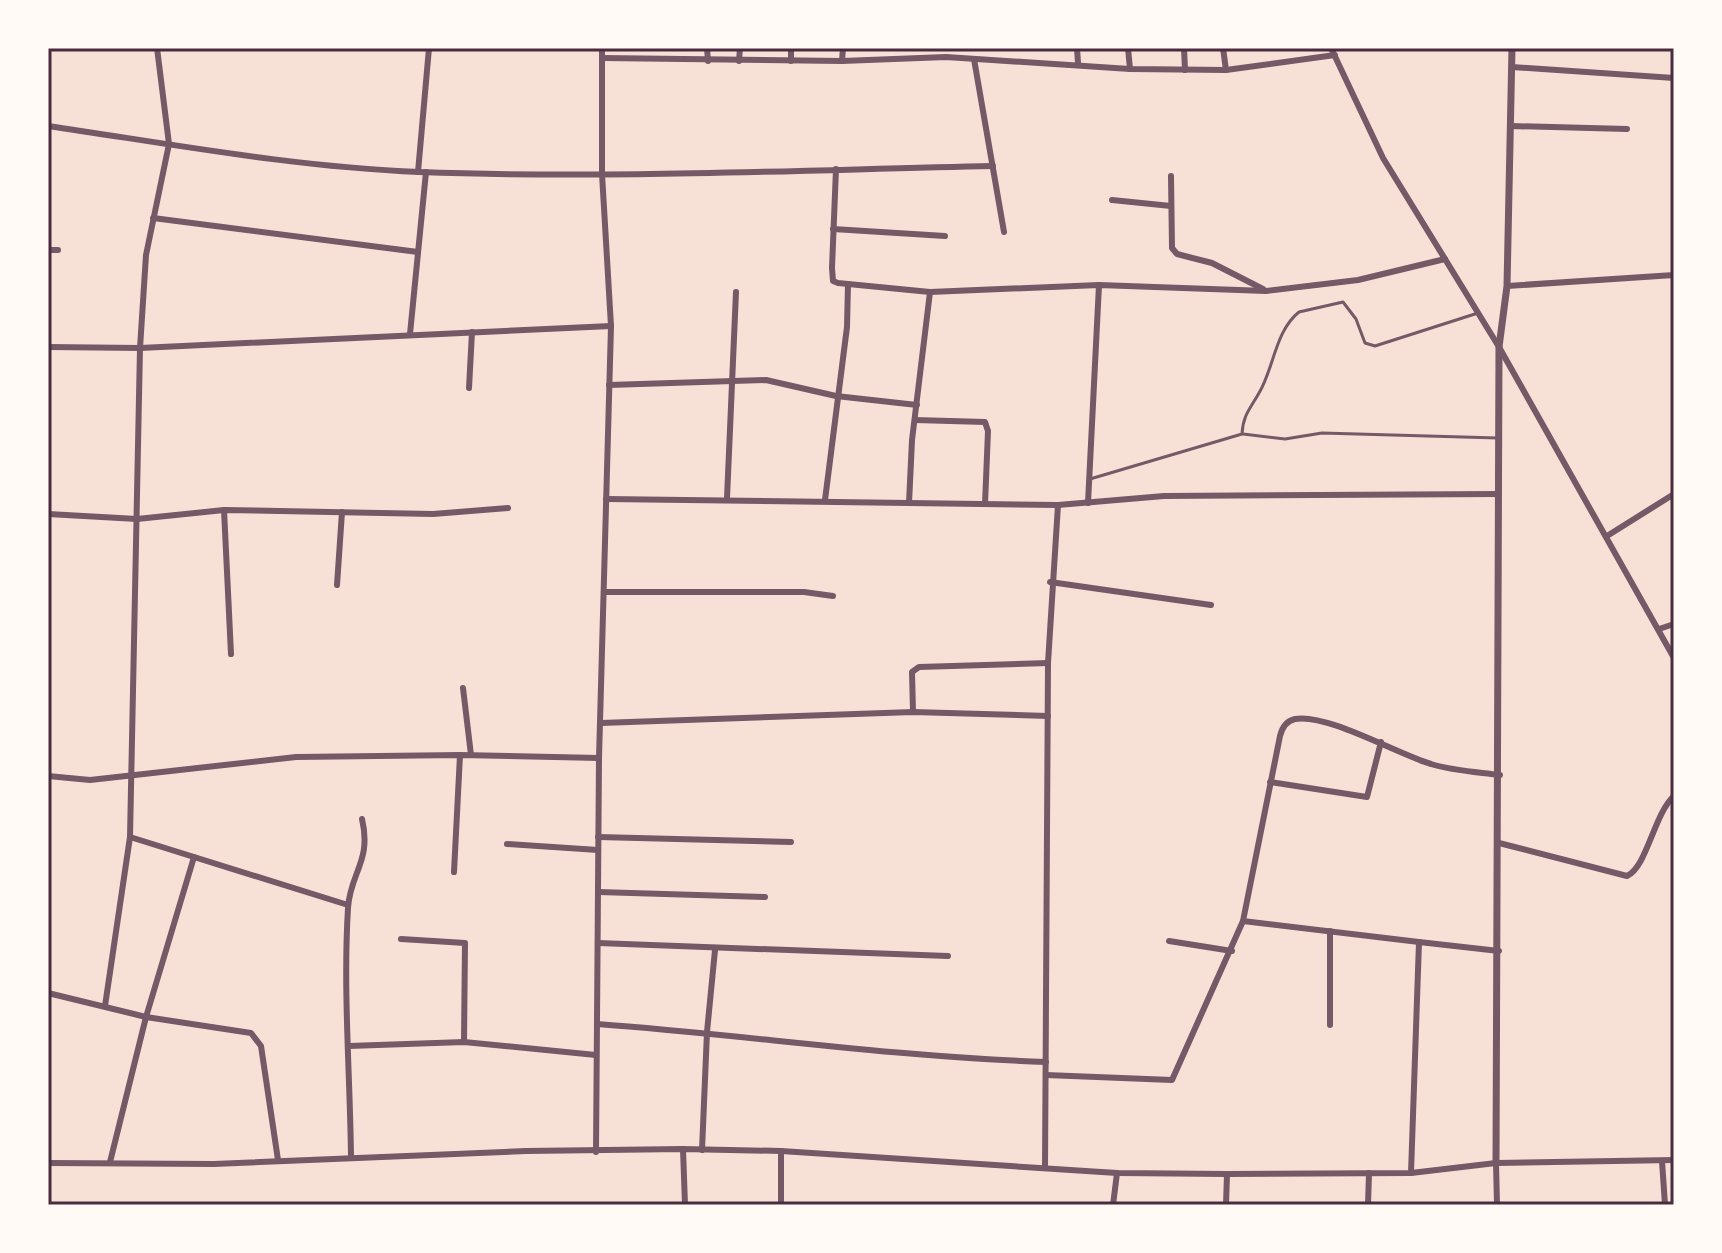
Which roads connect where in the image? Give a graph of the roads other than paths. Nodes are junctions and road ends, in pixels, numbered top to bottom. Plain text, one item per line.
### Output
1 (157, 48) edge
2 (429, 48) edge
3 (602, 48) edge
4 (707, 48) edge
5 (740, 48) edge
6 (791, 48) edge
7 (843, 48) edge
8 (896, 48) edge
9 (947, 48) edge
10 (1003, 48) edge
11 (1077, 48) edge
12 (1128, 48) edge
13 (1184, 48) edge
14 (1223, 48) edge
15 (1331, 48) edge
16 (1512, 48) edge
17 (1335, 55) junction
18 (946, 57) junction
19 (602, 58) junction
20 (896, 58) junction
21 (974, 59) junction
22 (1002, 59) junction
23 (708, 61) junction
24 (739, 61) junction
25 (791, 61) junction
26 (842, 61) junction
27 (1078, 63) junction
28 (1512, 67) junction
29 (1130, 69) junction
30 (1185, 70) junction
31 (1226, 70) junction
32 (1674, 78) edge
33 (48, 126) edge
34 (1511, 126) junction
35 (1627, 129) dead end
36 (169, 144) junction
37 (993, 166) junction
38 (836, 169) junction
39 (418, 172) junction
40 (426, 172) junction
41 (602, 174) junction
42 (1171, 176) dead end
43 (1112, 200) dead end
44 (1171, 206) junction
45 (153, 218) junction
46 (833, 229) junction
47 (1004, 232) dead end
48 (945, 236) dead end
49 (48, 250) edge
50 (58, 250) dead end
51 (418, 252) junction
52 (1445, 259) junction
53 (1674, 275) edge
54 (848, 284) junction
55 (1099, 285) junction
56 (1507, 286) junction
57 (1266, 291) junction
58 (736, 292) dead end
59 (930, 292) junction
60 (1478, 313) junction
61 (611, 326) junction
62 (472, 332) junction
63 (410, 334) junction
64 (48, 347) edge
65 (1499, 347) junction
66 (140, 348) junction
67 (732, 382) junction
68 (609, 385) junction
69 (469, 388) dead end
70 (836, 396) junction
71 (917, 405) junction
72 (915, 420) junction
73 (1242, 434) junction
74 (1498, 438) junction
75 (1090, 479) junction
76 (1499, 494) junction
77 (1674, 494) edge
78 (727, 498) junction
79 (606, 499) junction
80 (825, 500) junction
81 (909, 503) junction
82 (1088, 503) junction
83 (985, 504) junction
84 (1058, 505) junction
85 (508, 508) dead end
86 (224, 510) junction
87 (342, 512) junction
88 (48, 514) edge
89 (137, 519) junction
90 (1607, 536) junction
91 (1050, 582) junction
92 (337, 585) dead end
93 (604, 592) junction
94 (833, 596) dead end
95 (1211, 605) dead end
96 (1674, 624) edge
97 (1659, 629) junction
98 (231, 654) dead end
99 (1674, 658) edge
100 (1048, 663) junction
101 (463, 688) dead end
102 (913, 712) junction
103 (1048, 716) junction
104 (601, 723) junction
105 (1381, 742) junction
106 (460, 755) junction
107 (471, 755) junction
108 (599, 758) junction
109 (131, 775) junction
110 (1500, 775) junction
111 (48, 776) edge
112 (1270, 782) junction
113 (1674, 796) edge
114 (362, 819) dead end
115 (130, 837) junction
116 (598, 837) junction
117 (791, 842) dead end
118 (1499, 843) junction
119 (507, 844) dead end
120 (598, 850) junction
121 (194, 857) junction
122 (454, 872) dead end
123 (598, 892) junction
124 (765, 897) dead end
125 (348, 905) junction
126 (1243, 921) junction
127 (1330, 931) junction
128 (401, 939) dead end
129 (1169, 941) dead end
130 (1419, 942) junction
131 (598, 943) junction
132 (715, 950) junction
133 (1232, 951) junction
134 (1499, 951) junction
135 (948, 956) dead end
136 (48, 993) edge
137 (105, 1006) junction
138 (146, 1017) junction
139 (597, 1024) junction
140 (1330, 1025) dead end
141 (707, 1032) junction
142 (464, 1042) junction
143 (349, 1046) junction
144 (596, 1055) junction
145 (1046, 1062) junction
146 (1046, 1075) junction
147 (683, 1149) junction
148 (702, 1150) junction
149 (781, 1151) junction
150 (596, 1152) junction
151 (351, 1156) junction
152 (278, 1160) junction
153 (1674, 1160) edge
154 (1662, 1161) junction
155 (110, 1162) junction
156 (48, 1163) edge
157 (1496, 1163) junction
158 (1045, 1168) junction
159 (1117, 1173) junction
160 (1369, 1173) junction
161 (1411, 1173) junction
162 (1227, 1174) junction
163 (685, 1205) edge
164 (781, 1205) edge
165 (1113, 1205) edge
166 (1226, 1205) edge
167 (1368, 1205) edge
168 (1497, 1205) edge
169 (1665, 1205) edge

1 - 36 street
2 - 39 street
3 - 19 street
4 - 23 street
5 - 24 street
6 - 25 street
7 - 26 street
8 - 20 street
9 - 18 street
10 - 22 street
11 - 27 street
12 - 29 street
13 - 30 street
14 - 31 street
15 - 17 street
16 - 28 street
17 - 31 street
17 - 52 street
18 - 20 street
18 - 21 street
19 - 23 street
19 - 41 street
20 - 26 street
21 - 22 street
21 - 37 street
22 - 27 street
23 - 24 street
24 - 25 street
25 - 26 street
27 - 29 street
28 - 32 street
28 - 34 street
29 - 30 street
30 - 31 street
33 - 36 street
34 - 35 street
34 - 56 street
36 - 39 street
36 - 45 street
37 - 38 street
37 - 47 street
38 - 41 street
38 - 46 street
39 - 40 street
40 - 41 street
40 - 51 street
41 - 61 street
42 - 44 street
43 - 44 street
44 - 57 street
45 - 51 street
45 - 66 street
46 - 48 street
46 - 54 street
49 - 50 street
51 - 63 street
52 - 57 street
52 - 60 street
53 - 56 street
54 - 59 street
54 - 70 street
55 - 57 street
55 - 59 street
55 - 75 street
56 - 65 street
58 - 67 street
59 - 71 street
60 - 65 street
60 - 73 lane
61 - 62 street
61 - 68 street
62 - 63 street
62 - 69 street
63 - 66 street
64 - 66 street
65 - 74 street
65 - 90 street
66 - 89 street
67 - 68 street
67 - 70 street
67 - 78 street
68 - 79 street
70 - 71 street
70 - 80 street
71 - 72 street
72 - 81 street
72 - 83 street
73 - 74 lane
73 - 75 lane
74 - 76 street
75 - 82 street
76 - 82 street
76 - 110 street
77 - 90 street
78 - 79 street
78 - 80 street
79 - 93 street
80 - 81 street
81 - 83 street
82 - 84 street
83 - 84 street
84 - 91 street
85 - 87 street
86 - 87 street
86 - 89 street
86 - 98 street
87 - 92 street
88 - 89 street
89 - 109 street
90 - 97 street
91 - 95 street
91 - 100 street
93 - 94 street
93 - 104 street
96 - 97 street
97 - 99 street
100 - 102 street
100 - 103 street
101 - 107 street
102 - 103 street
102 - 104 street
103 - 145 street
104 - 108 street
105 - 110 street
105 - 112 street
105 - 112 street
106 - 107 street
106 - 109 street
106 - 122 street
107 - 108 street
108 - 116 street
109 - 111 street
109 - 115 street
110 - 118 street
112 - 126 street
113 - 118 street
114 - 125 street
115 - 121 street
115 - 137 street
116 - 117 street
116 - 120 street
118 - 134 street
119 - 120 street
120 - 123 street
121 - 125 street
121 - 138 street
123 - 124 street
123 - 131 street
125 - 143 street
126 - 127 street
126 - 133 street
127 - 130 street
127 - 140 street
128 - 142 street
129 - 133 street
130 - 134 street
130 - 161 street
131 - 132 street
131 - 139 street
132 - 135 street
132 - 141 street
133 - 146 street
134 - 157 street
136 - 137 street
137 - 138 street
138 - 152 street
138 - 155 street
139 - 141 street
139 - 144 street
141 - 145 street
141 - 148 street
142 - 143 street
142 - 144 street
143 - 151 street
144 - 150 street
145 - 146 street
146 - 158 street
147 - 148 street
147 - 150 street
147 - 163 street
148 - 149 street
149 - 158 street
149 - 164 street
150 - 151 street
151 - 152 street
152 - 155 street
153 - 154 street
154 - 157 street
154 - 169 street
155 - 156 street
157 - 161 street
157 - 168 street
158 - 159 street
159 - 162 street
159 - 165 street
160 - 161 street
160 - 162 street
160 - 167 street
162 - 166 street

